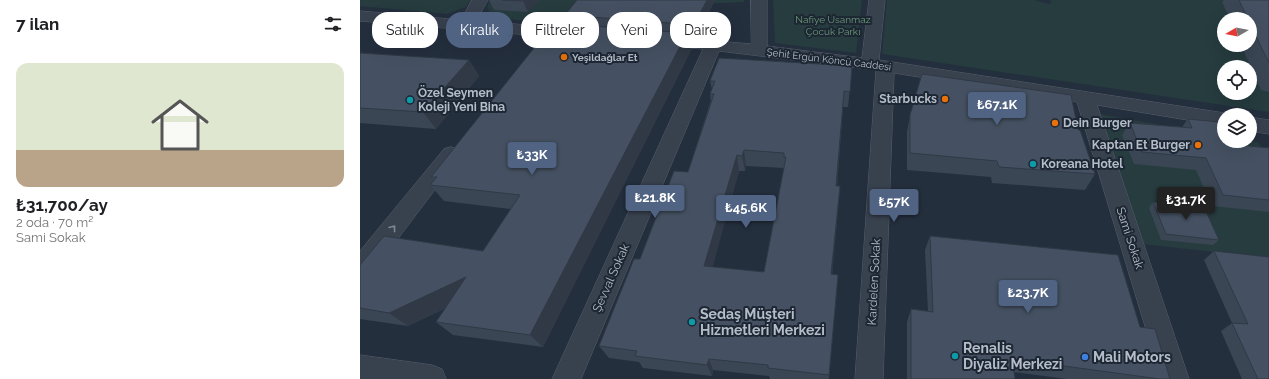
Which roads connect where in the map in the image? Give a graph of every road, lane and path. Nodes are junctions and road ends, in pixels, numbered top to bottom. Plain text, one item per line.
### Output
1 (480, 0) edge
2 (759, 0) edge
3 (877, 0) edge
4 (473, 12) edge
5 (360, 16) edge
6 (446, 22) edge
7 (731, 47) edge
8 (712, 48) edge
9 (759, 50) junction
10 (877, 65) junction
11 (1085, 97) junction
12 (1217, 118) edge
13 (1257, 125) edge
14 (1269, 127) edge
15 (462, 140) edge
16 (360, 269) edge
17 (360, 368) edge
18 (432, 379) edge
19 (566, 379) edge
20 (869, 379) edge
21 (1175, 379) edge

1 - 4 street
2 - 9 street
3 - 10 street, Kardelen Sokak
5 - 6 street
7 - 9 street, Şehit Ergün Köncü Caddesi
8 - 19 street, Şevval Sokak
9 - 10 street, Şehit Ergün Köncü Caddesi
10 - 11 street, Şehit Ergün Köncü Caddesi
10 - 20 street, Kardelen Sokak
11 - 12 street, Şehit Ergün Köncü Caddesi
11 - 21 street, Sami Sokak
13 - 14 street
16 -> 15 street
17 - 18 street

